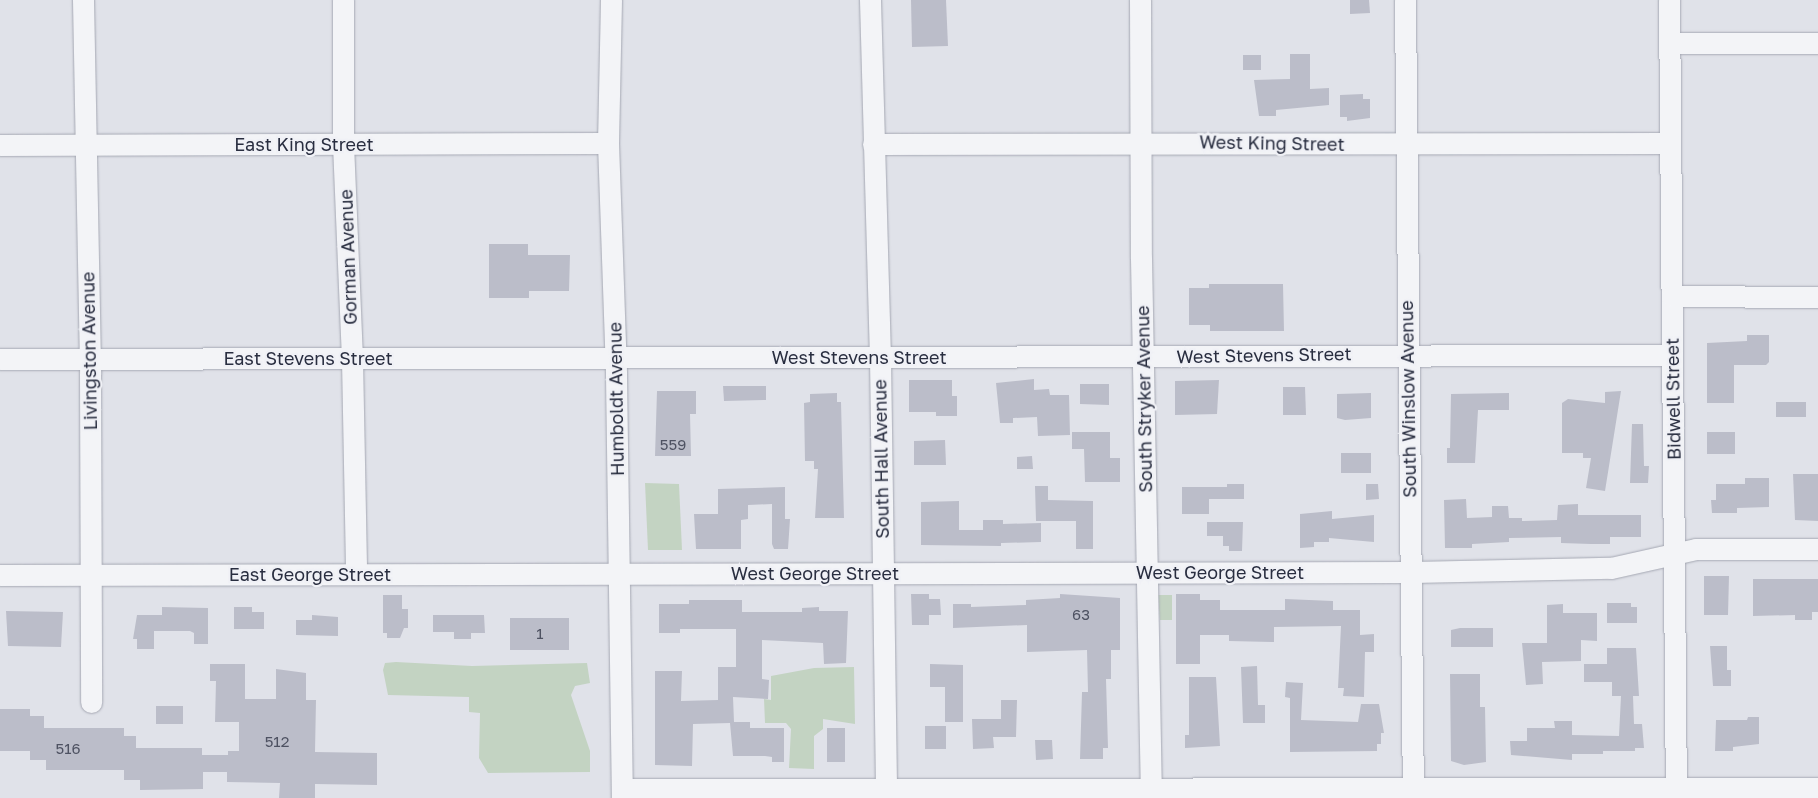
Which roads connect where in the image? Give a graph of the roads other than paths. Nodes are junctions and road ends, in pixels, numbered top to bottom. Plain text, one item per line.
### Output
1 (83, 0) edge
2 (343, 0) edge
3 (611, 0) edge
4 (870, 0) edge
5 (1140, 0) edge
6 (1405, 0) edge
7 (1669, 0) edge
8 (1670, 43) junction
9 (1818, 43) edge
10 (1142, 142) junction
11 (608, 143) junction
12 (1670, 143) junction
13 (87, 144) junction
14 (343, 144) junction
15 (873, 144) junction
16 (1406, 144) junction
17 (0, 145) edge
18 (1672, 296) junction
19 (1818, 296) edge
20 (1407, 353) junction
21 (1672, 355) junction
22 (1144, 356) junction
23 (880, 357) junction
24 (90, 358) junction
25 (616, 358) junction
26 (352, 359) junction
27 (0, 360) edge
28 (1818, 549) edge
29 (1674, 556) junction
30 (884, 572) junction
31 (1148, 572) junction
32 (1412, 572) junction
33 (92, 574) junction
34 (356, 574) junction
35 (619, 574) junction
36 (0, 575) edge
37 (91, 702) dead end
38 (1818, 788) edge
39 (1151, 793) edge
40 (1676, 793) edge
41 (622, 794) edge
42 (886, 794) edge
43 (1413, 794) edge

1 - 13 street, Livingston Avenue
2 - 14 street, Gorman Avenue
3 - 11 street, Humboldt Avenue
4 - 15 street, South Hall Avenue
5 - 10 street, South Stryker Avenue
6 - 16 street, South Winslow Avenue
7 - 8 street, Bidwell Street
8 - 9 street
8 - 12 street, Bidwell Street
10 - 15 street, West King Street
10 - 16 street, West King Street
10 - 22 street, South Stryker Avenue
11 - 14 street, East King Street
11 - 25 street, Humboldt Avenue
12 - 16 street, West King Street
12 - 18 street, Bidwell Street
13 - 14 street, East King Street
13 - 17 street, East King Street
13 - 24 street, Livingston Avenue
14 - 26 street, Gorman Avenue
15 - 23 street, South Hall Avenue
16 - 20 street, South Winslow Avenue
18 - 19 street
18 - 21 street, Bidwell Street
20 - 21 street, West Stevens Street
20 - 22 street, West Stevens Street
20 - 32 street, South Winslow Avenue
21 - 29 street, Bidwell Street
22 - 23 street, West Stevens Street
22 - 31 street, South Stryker Avenue
23 - 25 street, West Stevens Street
23 - 30 street, South Hall Avenue
24 - 26 street, East Stevens Street
24 - 27 street, East Stevens Street
24 - 33 street, Livingston Avenue
25 - 26 street, East Stevens Street
25 - 35 street, Humboldt Avenue
26 - 34 street, Gorman Avenue
28 - 29 street, West George Street
29 - 32 street, West George Street
29 - 40 street, Bidwell Street
30 - 31 street, West George Street
30 - 35 street, West George Street
30 - 42 street, South Hall Avenue
31 - 32 street, West George Street
31 - 39 street, South Stryker Avenue
32 - 43 street, South Winslow Avenue
33 - 34 street, East George Street
33 - 36 street, East George Street
33 - 37 street, Livingston Avenue
34 - 35 street, East George Street
35 - 41 street, Humboldt Avenue
38 - 40 street
39 - 42 street
39 - 43 street
40 - 43 street
41 - 42 street

